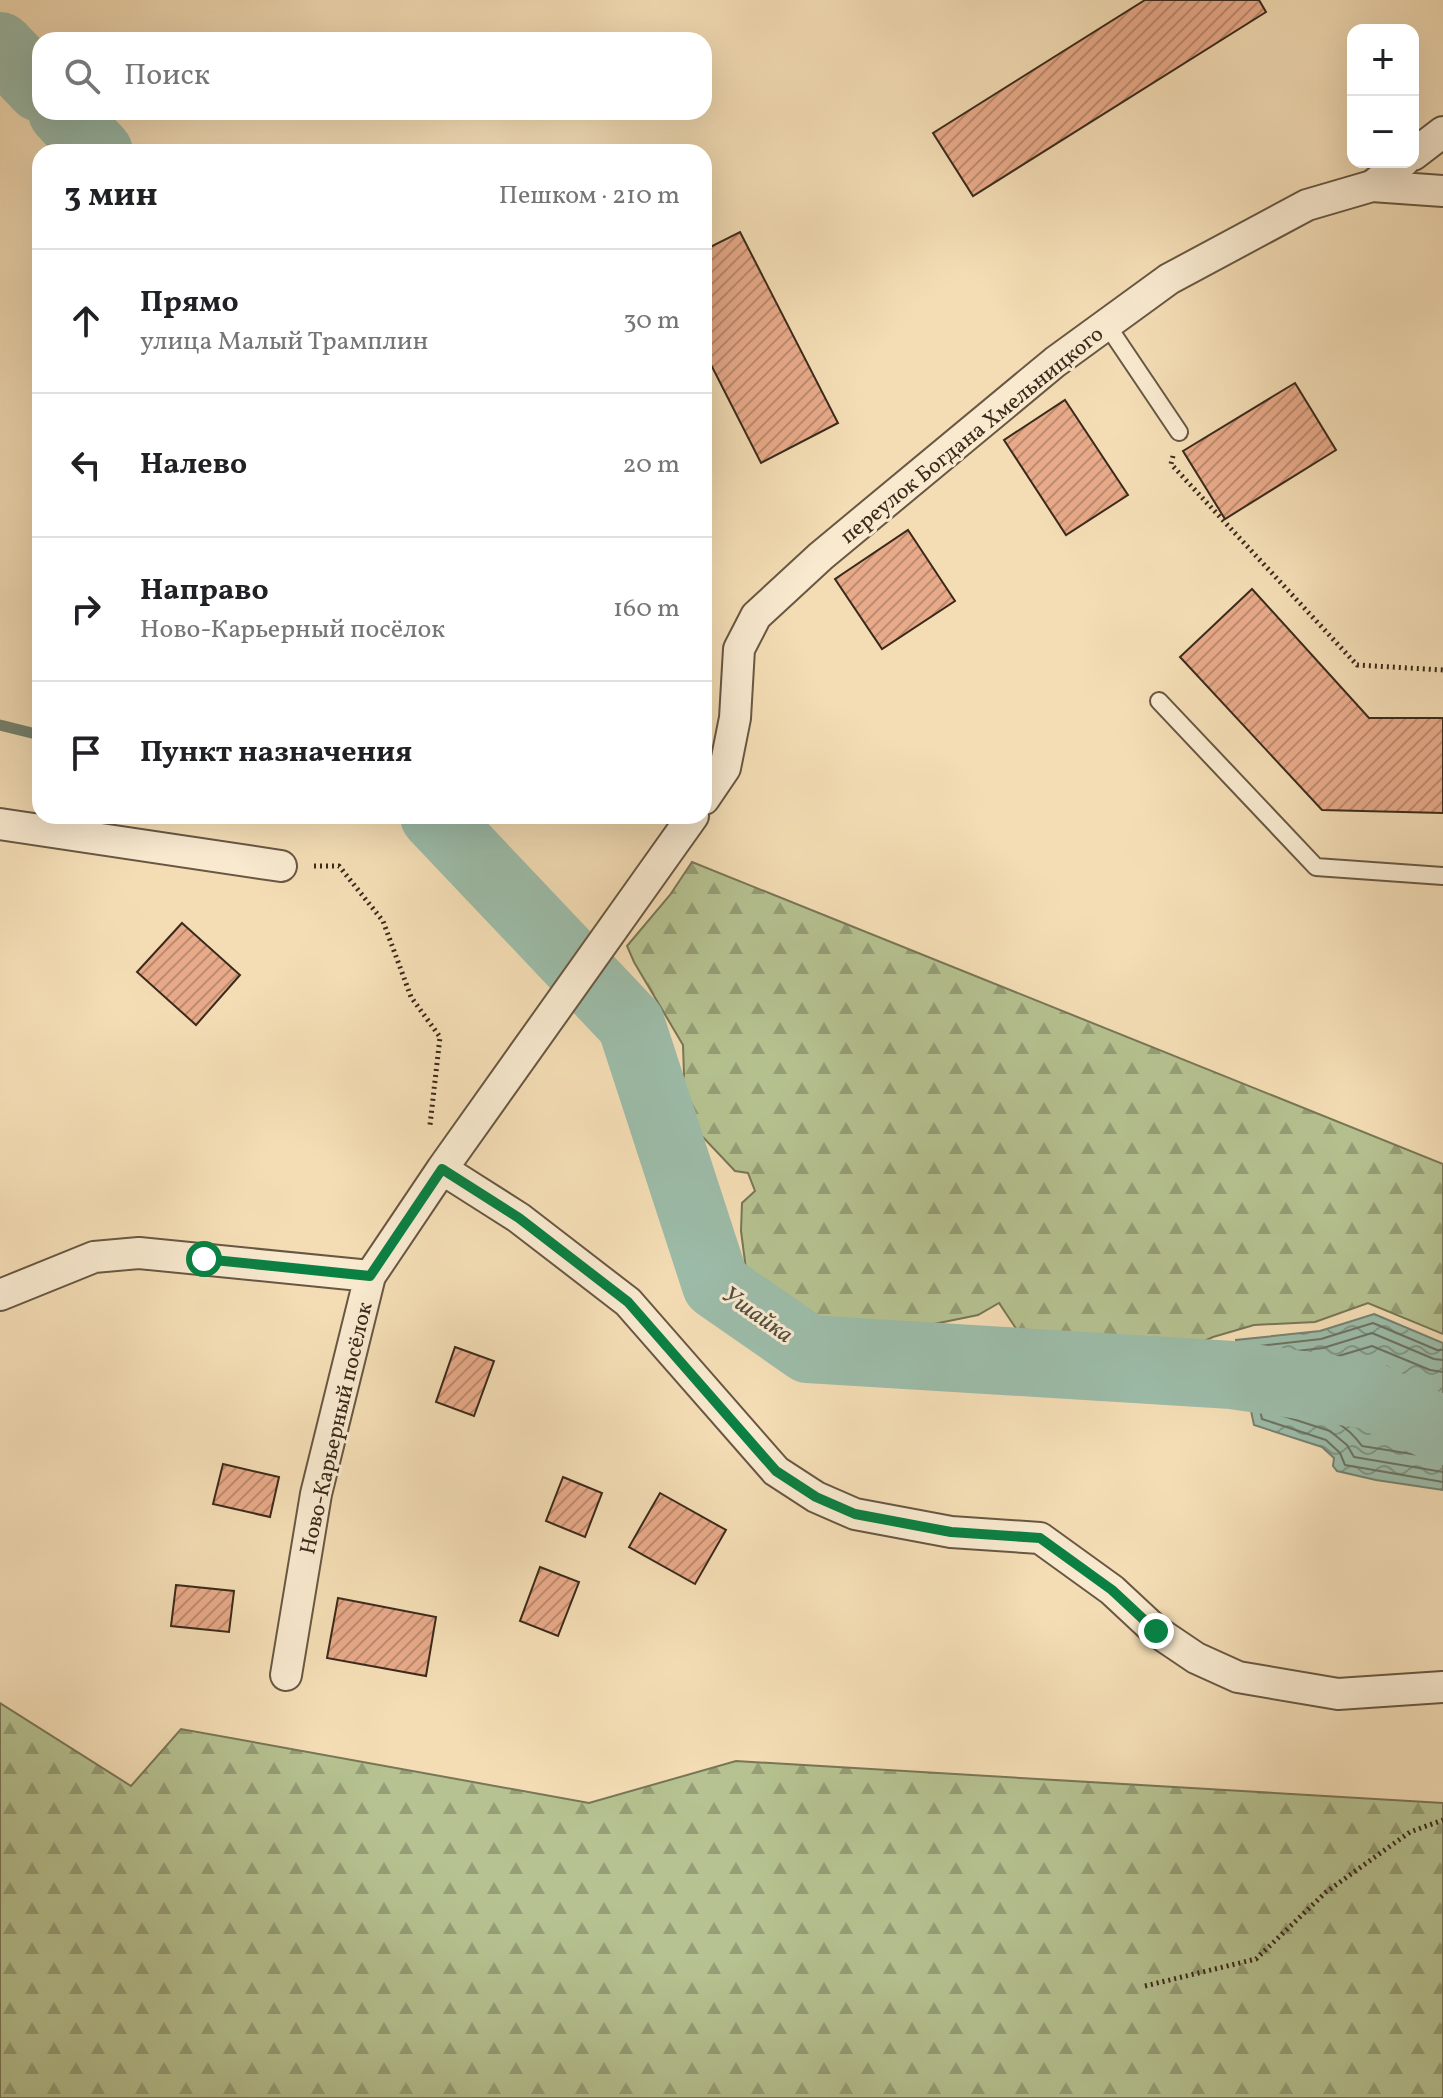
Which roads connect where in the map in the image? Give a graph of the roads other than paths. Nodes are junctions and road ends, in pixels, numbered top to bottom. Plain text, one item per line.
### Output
1 (1443, 132) edge
2 (1419, 150) edge
3 (1395, 168) edge
4 (1372, 186) junction
5 (1443, 191) edge
6 (1107, 325) junction
7 (1179, 432) road end
8 (1159, 701) dead end
9 (712, 788) edge
10 (0, 824) edge
11 (687, 824) edge
12 (281, 866) road end
13 (1443, 876) edge
14 (442, 1169) junction
15 (370, 1276) junction
16 (0, 1295) edge
17 (286, 1675) dead end
18 (1443, 1687) edge

1 - 2 street
3 - 4 street, переулок Богдана Хмельницкого
4 - 5 street, переулок Богдана Хмельницкого
4 - 6 street, переулок Богдана Хмельницкого
6 - 7 lane
6 - 9 street, переулок Богдана Хмельницкого
8 - 13 lane
10 - 12 street
11 - 14 street, переулок Богдана Хмельницкого
14 - 15 street, переулок Богдана Хмельницкого
14 - 18 street
15 - 16 street
15 - 17 street, Ново-Карьерный посёлок

